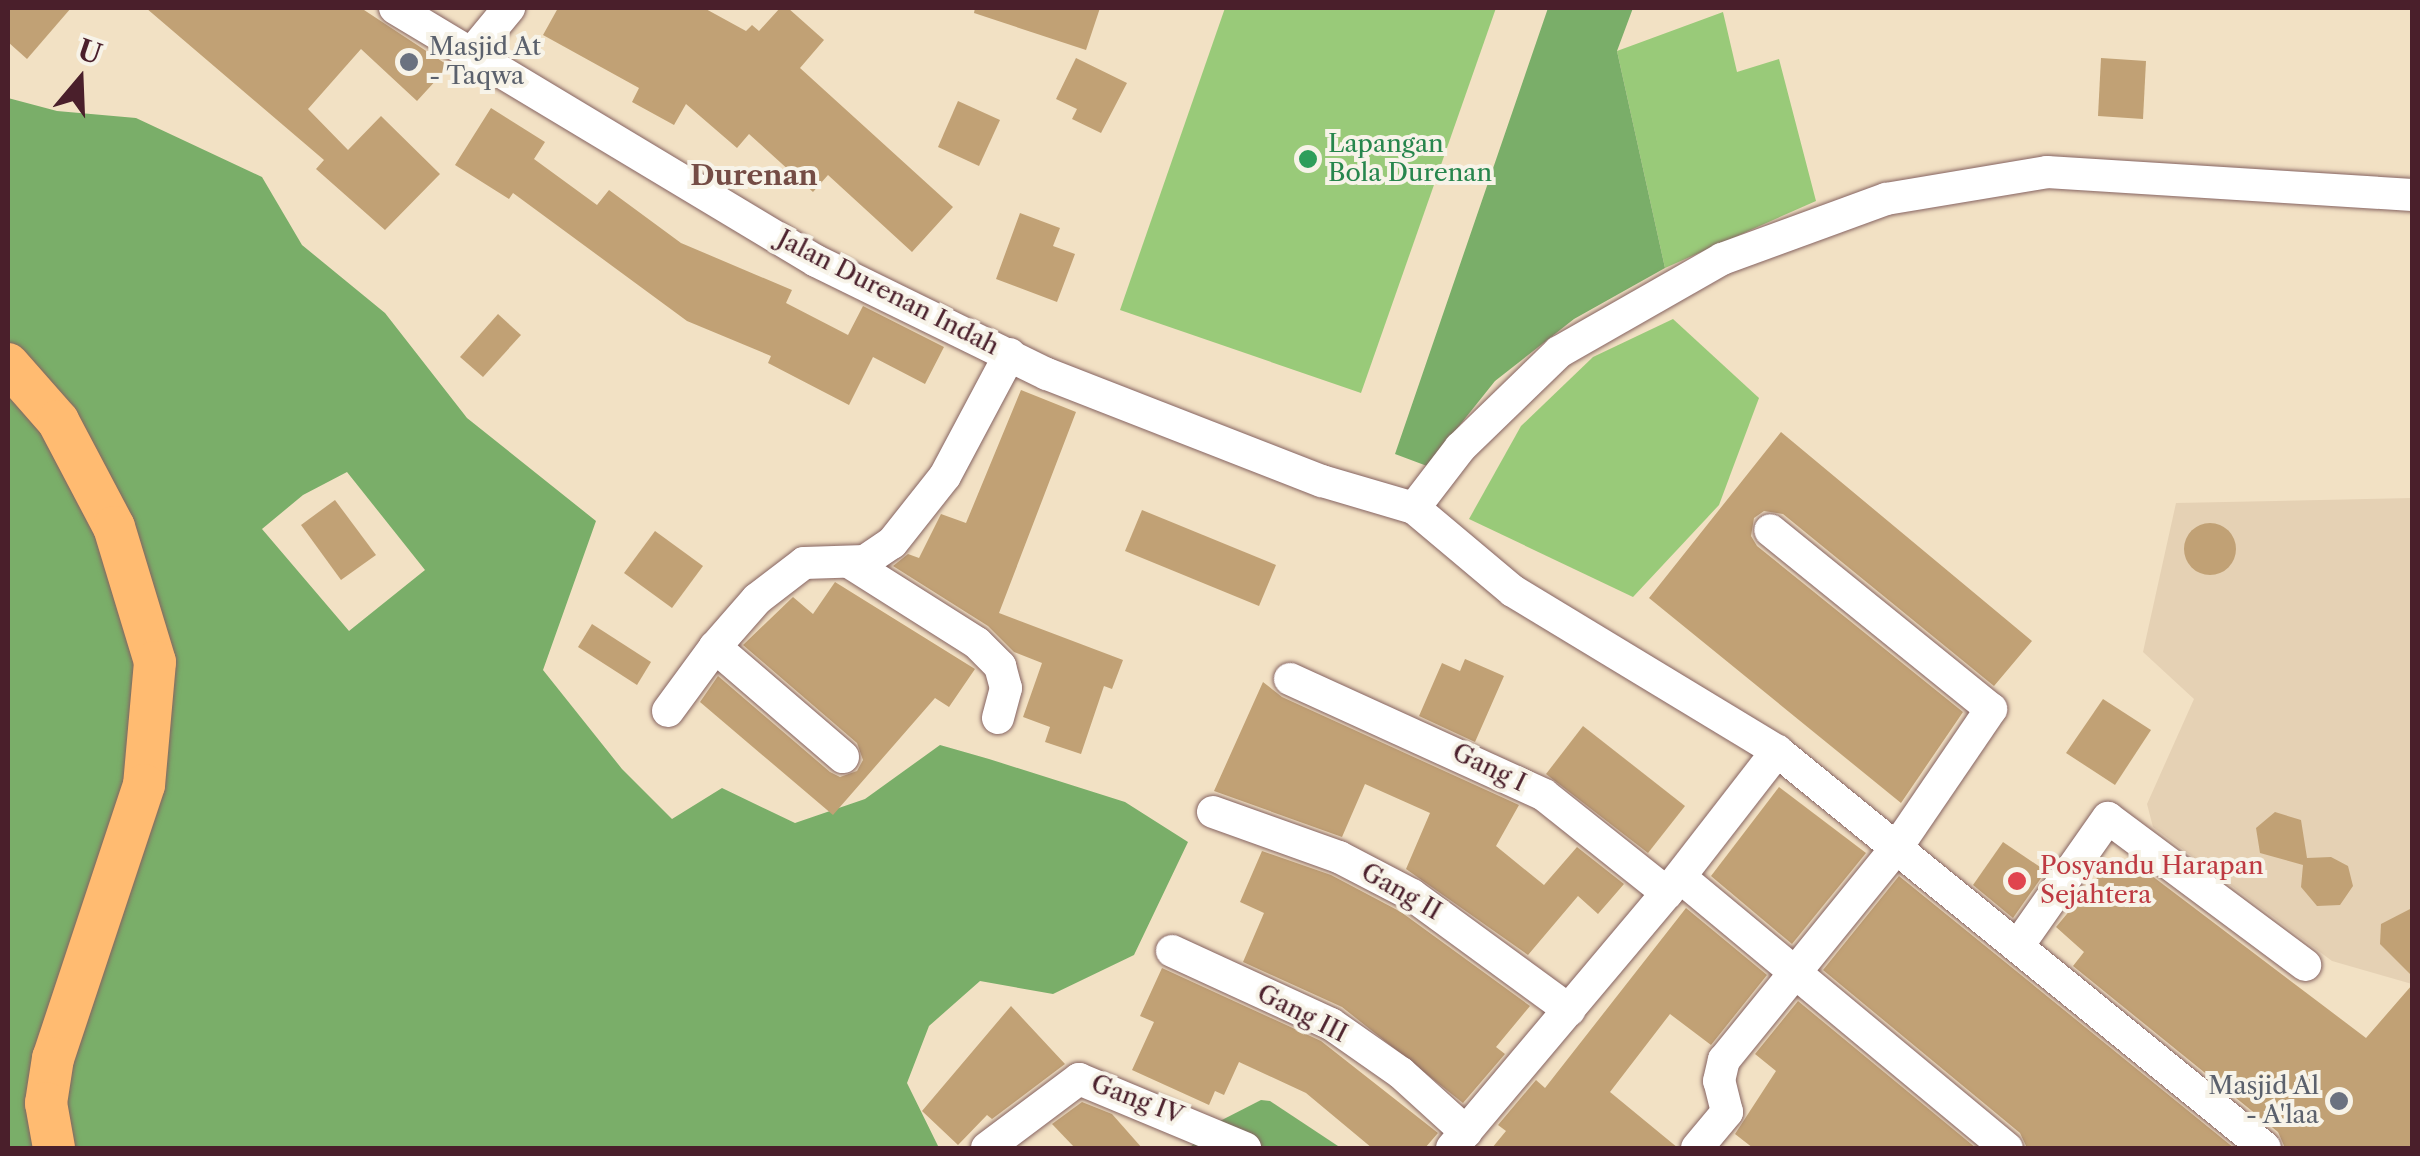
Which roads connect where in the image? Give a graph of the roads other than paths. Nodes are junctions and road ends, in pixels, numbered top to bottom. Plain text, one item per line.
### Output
1 (395, 8) edge
2 (509, 8) edge
3 (470, 54) junction
4 (2412, 194) edge
5 (1010, 354) junction
6 (8, 364) edge
7 (1414, 508) junction
8 (1770, 530) dead end
9 (850, 562) junction
10 (715, 647) junction
11 (1290, 679) dead end
12 (668, 711) dead end
13 (998, 718) dead end
14 (1777, 751) junction
15 (843, 757) dead end
16 (1212, 812) dead end
17 (1897, 847) junction
18 (1673, 885) junction
19 (2020, 943) junction
20 (1172, 951) dead end
21 (2305, 964) dead end
22 (1792, 971) junction
23 (1569, 1010) junction
24 (1459, 1140) edge
25 (54, 1148) edge
26 (987, 1148) edge
27 (1245, 1148) edge
28 (1697, 1148) edge
29 (2006, 1148) edge
30 (2263, 1148) edge

1 - 3 street, Jalan Durenan Indah
2 - 3 street
3 - 5 street, Jalan Durenan Indah
4 - 7 street
5 - 7 street, Jalan Durenan Indah
5 - 9 street
6 - 25 main road
7 - 14 street
8 - 17 street
9 - 10 street
9 - 13 street
10 - 12 street
10 - 15 street
11 - 18 street, Gang I
14 - 17 street
14 - 18 street
16 - 23 street, Gang II
17 - 19 street
17 - 22 street
18 - 22 street, Gang I
18 - 23 street
19 - 21 street
19 - 30 street
20 - 24 street, Gang III
22 - 28 street
22 - 29 street, Gang I
23 - 24 street
26 - 27 street, Gang IV

